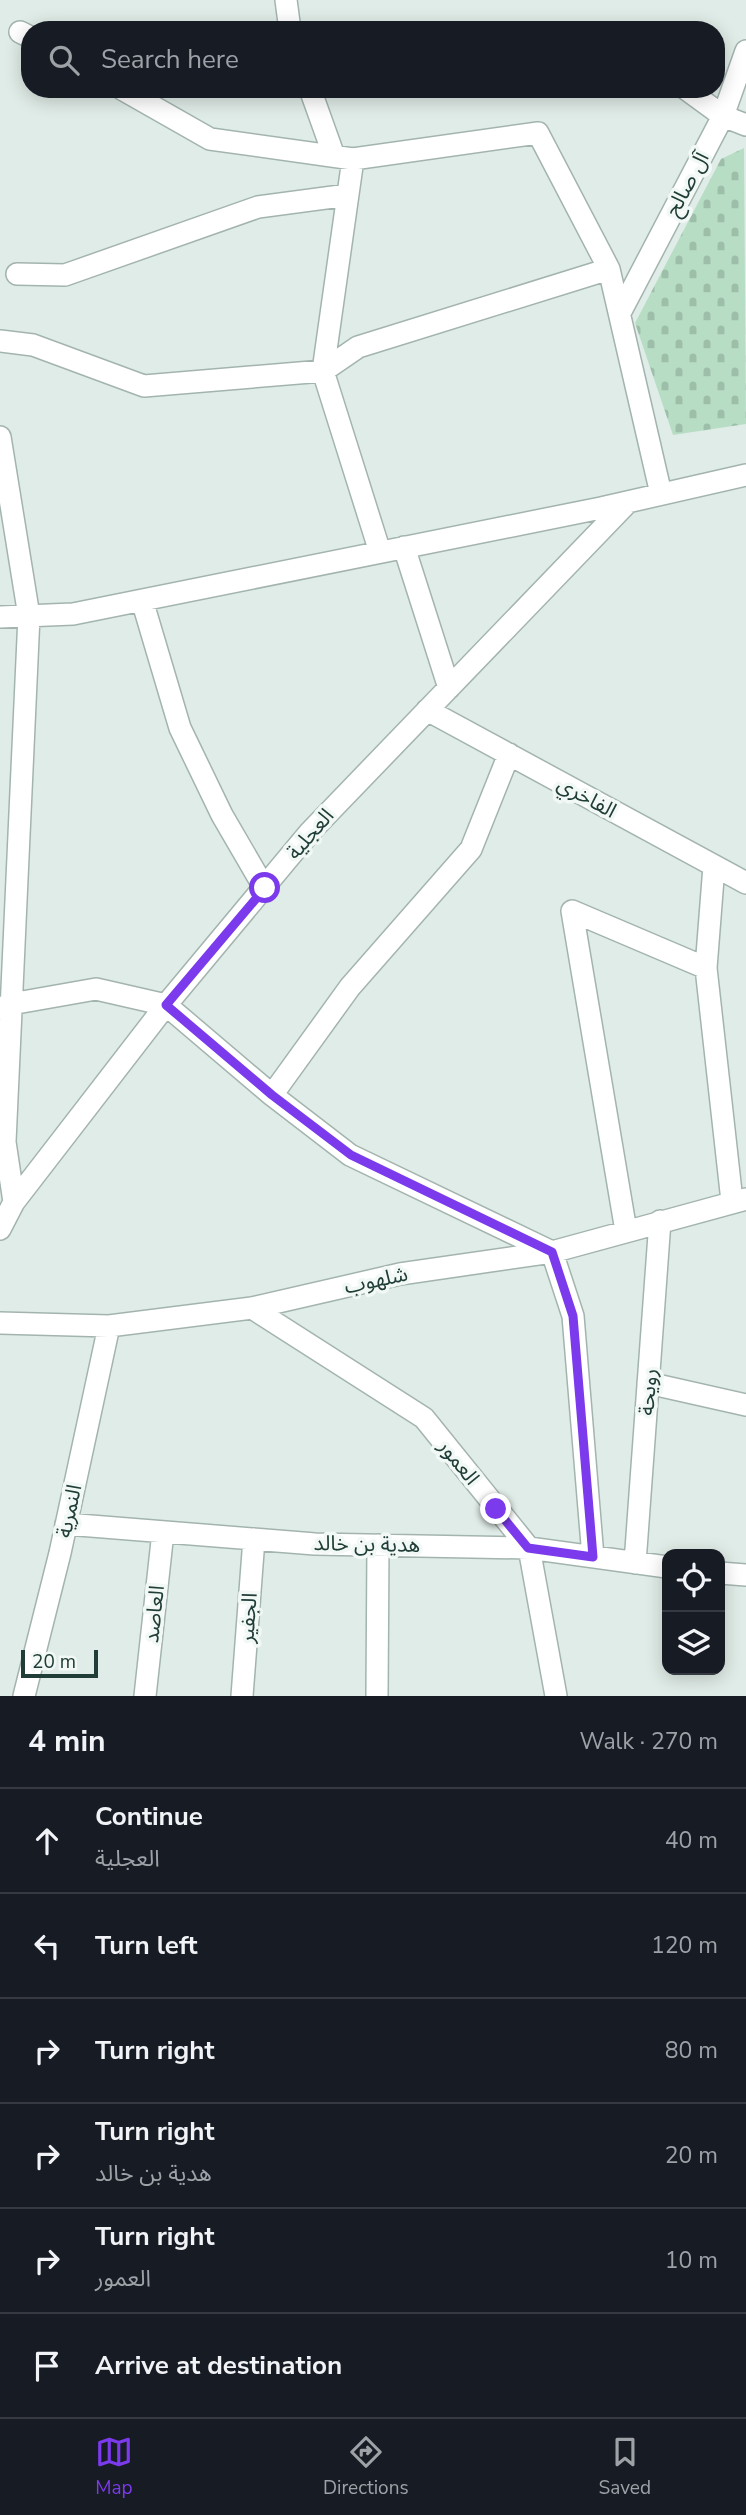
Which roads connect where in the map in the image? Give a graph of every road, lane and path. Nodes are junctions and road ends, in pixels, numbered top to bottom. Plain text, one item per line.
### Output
1 (286, 0) edge
2 (289, 21) edge
3 (746, 51) edge
4 (138, 98) edge
5 (314, 98) edge
6 (699, 98) edge
7 (723, 116) junction
8 (746, 125) edge
9 (344, 158) junction
10 (348, 195) junction
11 (608, 269) junction
12 (17, 274) dead end
13 (620, 313) junction
14 (0, 341) edge
15 (323, 371) junction
16 (0, 437) edge
17 (746, 475) edge
18 (661, 494) junction
19 (628, 502) junction
20 (404, 547) junction
21 (380, 552) junction
22 (142, 600) junction
23 (29, 616) junction
24 (0, 617) edge
25 (449, 688) junction
26 (427, 710) junction
27 (509, 754) junction
28 (714, 866) junction
29 (746, 883) edge
30 (265, 888) junction
31 (706, 968) junction
32 (166, 1005) junction
33 (6, 1006) edge
34 (272, 1095) junction
35 (739, 1200) edge
36 (14, 1202) junction
37 (660, 1221) junction
38 (0, 1229) edge
39 (626, 1231) junction
40 (552, 1252) junction
41 (252, 1308) junction
42 (0, 1323) edge
43 (109, 1325) junction
44 (648, 1383) junction
45 (746, 1405) edge
46 (66, 1524) junction
47 (163, 1532) junction
48 (254, 1539) junction
49 (378, 1545) junction
50 (528, 1548) junction
51 (593, 1557) junction
52 (635, 1563) junction
53 (662, 1566) edge
54 (725, 1573) edge
55 (746, 1575) edge
56 (24, 1696) edge
57 (145, 1696) edge
58 (242, 1696) edge
59 (377, 1696) edge
60 (556, 1696) edge

1 - 2 street
3 - 7 street, آل صالح
4 - 9 street
5 - 9 street
6 - 7 street
7 - 8 street
7 - 13 street, آل صالح
9 - 10 street
9 - 11 street
10 - 12 street
10 - 15 street
11 - 13 street
11 - 15 street
13 - 18 street
14 - 15 street
15 - 21 street
16 - 23 street
17 - 18 street
18 - 19 street
19 - 20 street
19 - 25 street, العجلية
20 - 21 street
20 - 25 street
21 - 22 street
22 - 23 street
22 - 30 street
23 - 24 street
23 - 33 street
25 - 26 street, العجلية
26 - 27 street, الفاخري
26 - 30 street, العجلية
27 - 28 street, الفاخري
27 - 34 street
28 - 29 street, الفاخري
28 - 31 street
30 - 32 street, العجلية
31 - 35 street
31 - 39 street
32 - 33 street
32 - 34 street
32 - 36 street, العجلية
33 - 36 street
34 - 40 street
35 - 37 street, شلهوب
36 - 38 street, العجلية
37 - 39 street, شلهوب
37 - 44 street, رويحة
39 - 40 street, شلهوب
40 - 41 street, شلهوب
40 - 51 street
41 - 43 street, شلهوب
41 - 50 street, العمور
42 - 43 street, شلهوب
43 - 46 street, النمرية
44 - 45 street
44 - 52 street, رويحة
46 - 47 street, هدية بن خالد
46 - 56 street, النمرية
47 - 48 street, هدية بن خالد
47 - 57 street, العاصد
48 - 49 street, هدية بن خالد
48 - 58 street, الجفير
49 - 50 street, هدية بن خالد
49 - 59 street
50 - 51 street, هدية بن خالد
50 - 60 street, العمور
51 - 52 street, هدية بن خالد
52 - 53 street, هدية بن خالد
54 - 55 street

